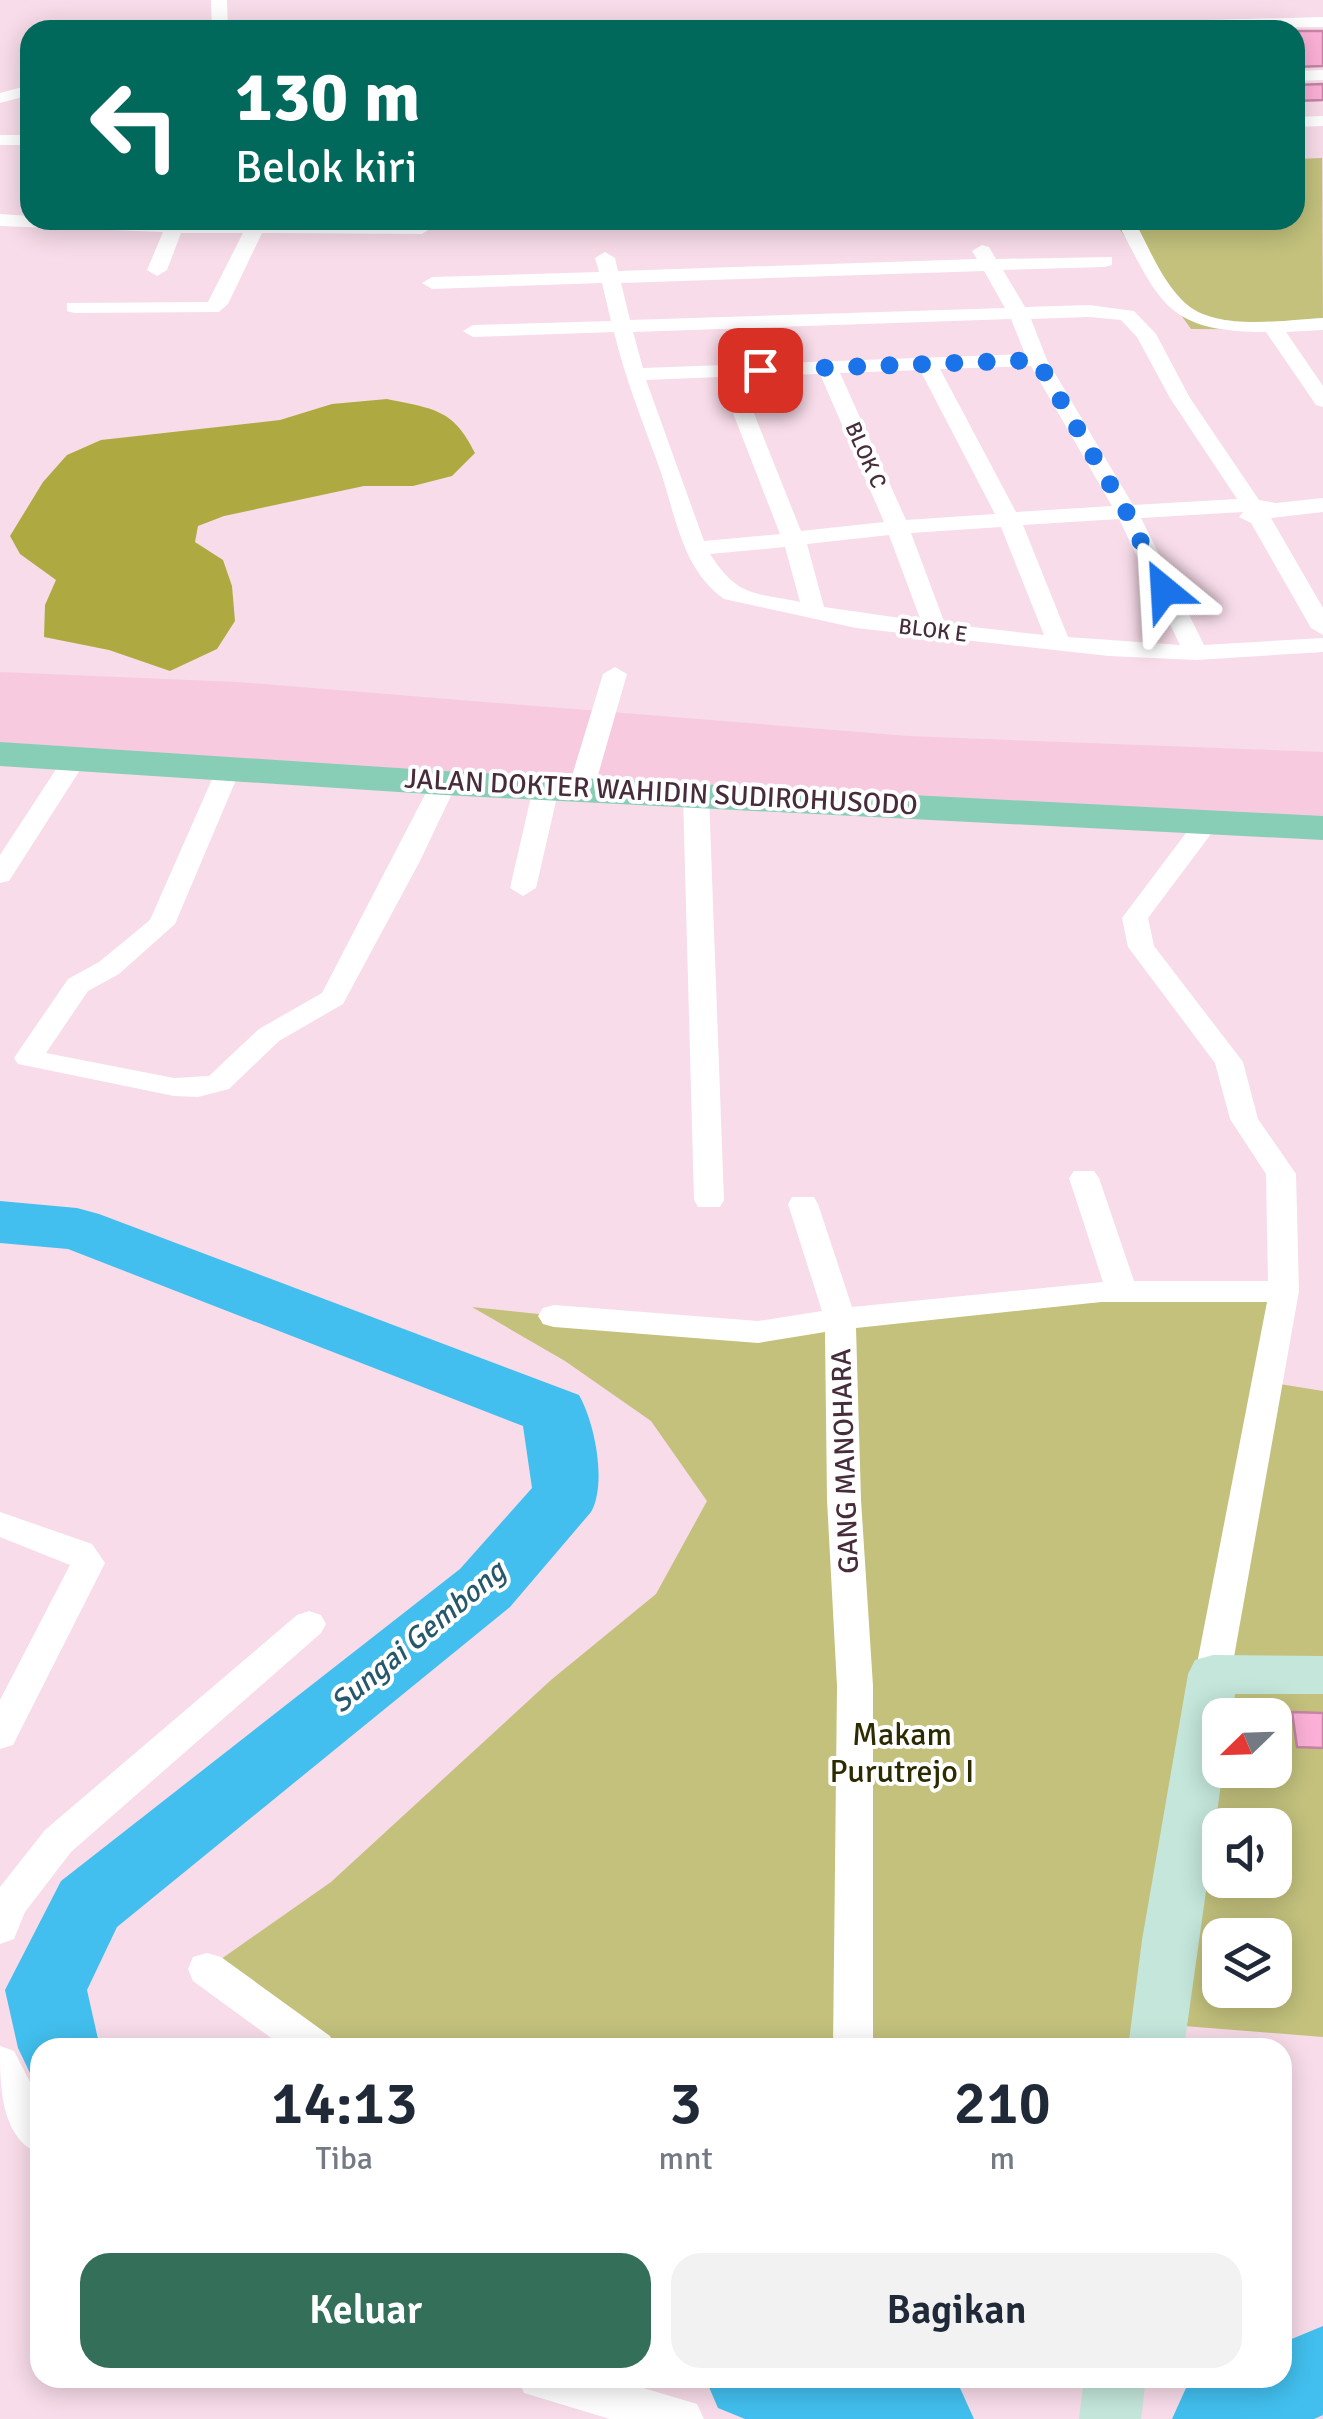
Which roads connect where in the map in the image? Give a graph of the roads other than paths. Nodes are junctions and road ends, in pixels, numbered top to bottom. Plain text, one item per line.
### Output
1 (179, 230) edge
2 (254, 230) edge
3 (1131, 230) edge
4 (984, 256) junction
5 (1104, 261) dead end
6 (607, 267) junction
7 (157, 270) dead end
8 (432, 282) dead end
9 (74, 307) dead end
10 (1020, 316) junction
11 (1323, 324) edge
12 (624, 325) junction
13 (473, 332) dead end
14 (1276, 332) junction
15 (1037, 360) junction
16 (928, 366) junction
17 (828, 368) junction
18 (726, 371) junction
19 (634, 374) junction
20 (1323, 401) edge
21 (1323, 505) edge
22 (1263, 510) junction
23 (1129, 520) junction
24 (1013, 528) junction
25 (901, 535) junction
26 (796, 544) junction
27 (695, 548) junction
28 (814, 613) junction
29 (1323, 628) edge
30 (936, 630) junction
31 (1059, 644) junction
32 (1323, 644) edge
33 (1196, 653) junction
34 (616, 674) dead end
35 (0, 754) edge
36 (75, 759) junction
37 (228, 768) junction
38 (444, 783) junction
39 (563, 788) junction
40 (696, 796) junction
41 (1207, 822) junction
42 (1323, 828) edge
43 (0, 875) edge
44 (523, 888) dead end
45 (1084, 1178) dead end
46 (709, 1200) dead end
47 (804, 1204) dead end
48 (1122, 1291) junction
49 (1284, 1291) junction
50 (554, 1316) dead end
51 (840, 1319) junction
52 (0, 1524) edge
53 (309, 1624) dead end
54 (1213, 1674) junction
55 (1323, 1676) edge
56 (0, 1735) edge
57 (0, 1928) edge
58 (208, 1969) dead end
59 (302, 2038) edge
60 (853, 2038) edge
61 (1157, 2038) edge
62 (0, 2063) edge
63 (30, 2120) edge
64 (574, 2388) edge
65 (1114, 2388) edge
66 (682, 2419) edge
67 (1110, 2419) edge

1 - 7 street
2 - 9 street
3 - 14 street
4 - 5 street
4 - 6 street
4 - 10 street
6 - 8 street
6 - 12 street, BLOK E
10 - 12 street
10 - 15 street
10 - 22 street
11 - 14 street
12 - 13 street
12 - 19 street, BLOK E
14 - 20 street
15 - 16 street
15 - 23 street
16 - 17 street
16 - 24 street
17 - 18 street
17 - 25 street, BLOK C
18 - 19 street
18 - 26 street
19 - 27 street, BLOK E
21 - 22 street
22 - 23 street
22 - 29 street
23 - 24 street
23 - 33 street
24 - 25 street
24 - 31 street
25 - 26 street
25 - 30 street, BLOK C
26 - 27 street
26 - 28 street
27 - 28 street, BLOK E
28 - 30 street, BLOK E
30 - 31 street, BLOK E
31 - 33 street, BLOK E
32 - 33 street, BLOK E
34 - 39 street
35 - 36 main road, JALAN DOKTER WAHIDIN SUDIROHUSODO
36 - 37 main road, JALAN DOKTER WAHIDIN SUDIROHUSODO
36 - 43 street
37 - 38 main road, JALAN DOKTER WAHIDIN SUDIROHUSODO
37 - 38 street
38 - 39 main road, JALAN DOKTER WAHIDIN SUDIROHUSODO
39 - 40 main road, JALAN DOKTER WAHIDIN SUDIROHUSODO
39 - 44 street
40 - 41 main road, JALAN DOKTER WAHIDIN SUDIROHUSODO
40 - 46 street
41 - 42 main road, JALAN DOKTER WAHIDIN SUDIROHUSODO
41 - 49 street
45 - 48 street
47 - 51 street
48 - 49 street, GANG MANOHARA
48 - 51 street, GANG MANOHARA
49 - 54 street
50 - 51 street
51 - 60 street, GANG MANOHARA
52 - 56 street
53 - 57 street
54 - 55 street
54 - 61 street
58 - 59 street
62 - 63 street
64 - 66 street
65 - 67 street

